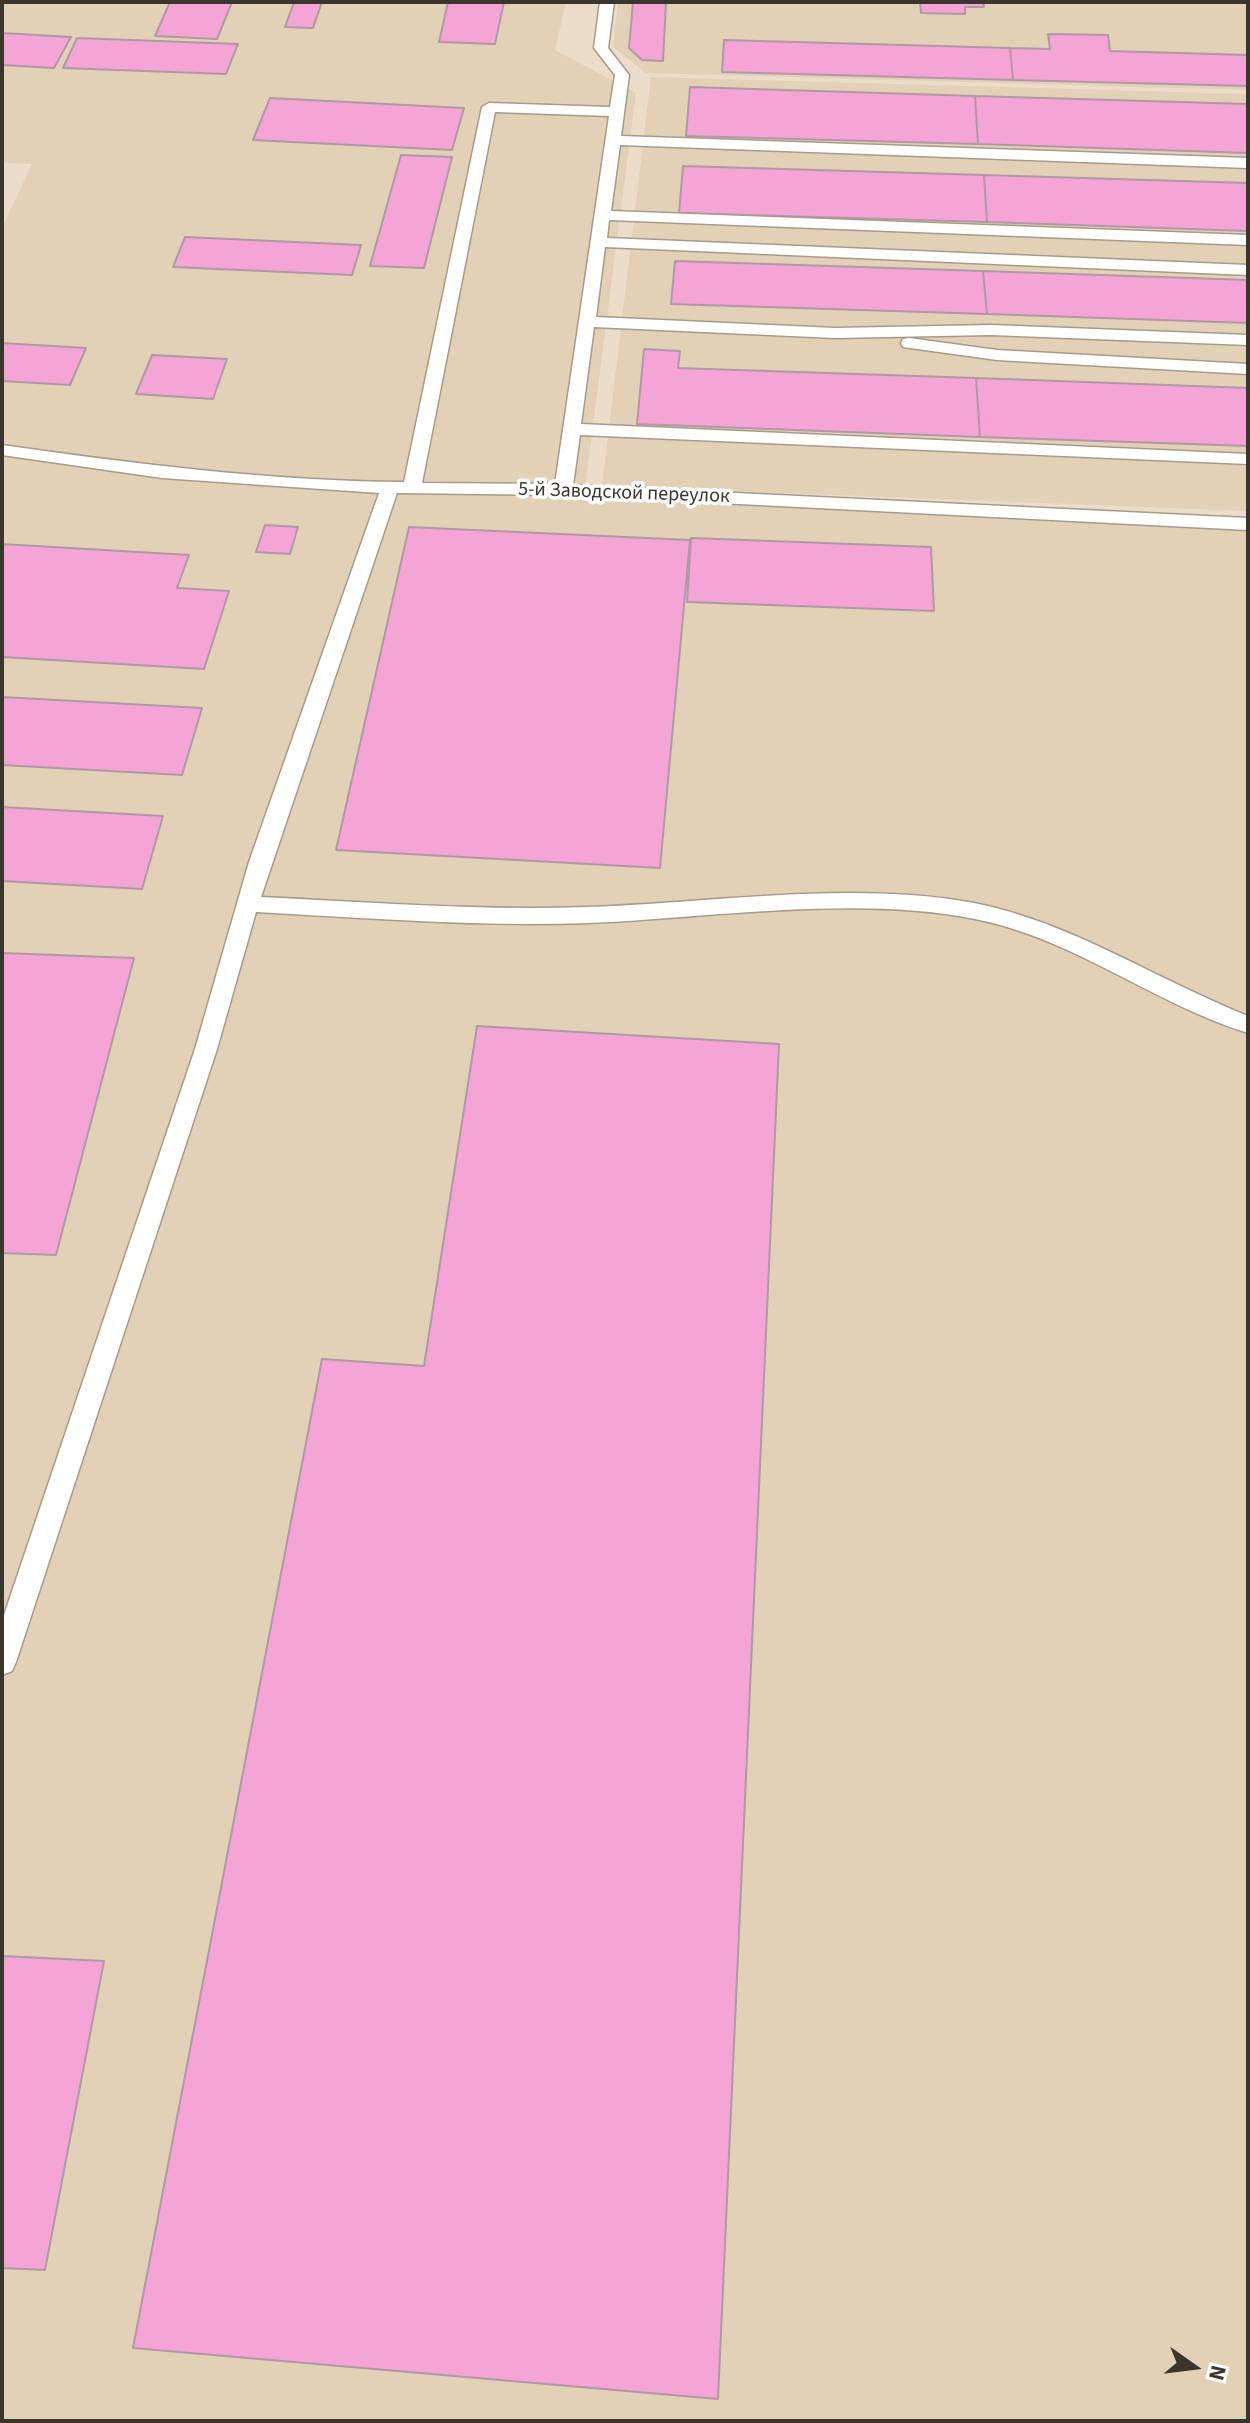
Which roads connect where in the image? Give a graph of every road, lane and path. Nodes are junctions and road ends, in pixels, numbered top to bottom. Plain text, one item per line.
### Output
1 (607, 2) edge
2 (617, 112) junction
3 (613, 140) junction
4 (1248, 163) edge
5 (603, 215) junction
6 (1248, 240) edge
7 (599, 242) junction
8 (1248, 270) edge
9 (587, 322) junction
10 (835, 333) junction
11 (1248, 340) edge
12 (1248, 369) edge
13 (572, 429) junction
14 (2, 450) edge
15 (1248, 459) edge
16 (390, 487) junction
17 (412, 488) junction
18 (563, 490) junction
19 (1248, 524) edge
20 (248, 904) junction
21 (1248, 1025) edge
22 (2, 1662) edge

1 - 2 lane
2 - 3 lane
2 - 17 lane
3 - 4 lane
3 - 5 lane
5 - 6 lane
5 - 7 lane
7 - 8 lane
7 - 9 lane
9 - 10 lane
9 - 13 lane
10 - 11 lane
10 - 12 lane
13 - 15 lane
13 - 18 lane
14 - 16 lane, 5-й Заводской переулок
16 - 17 lane, 5-й Заводской переулок
16 - 20 lane
17 - 18 lane, 5-й Заводской переулок
18 - 19 lane, 5-й Заводской переулок
20 - 21 lane
20 - 22 lane

